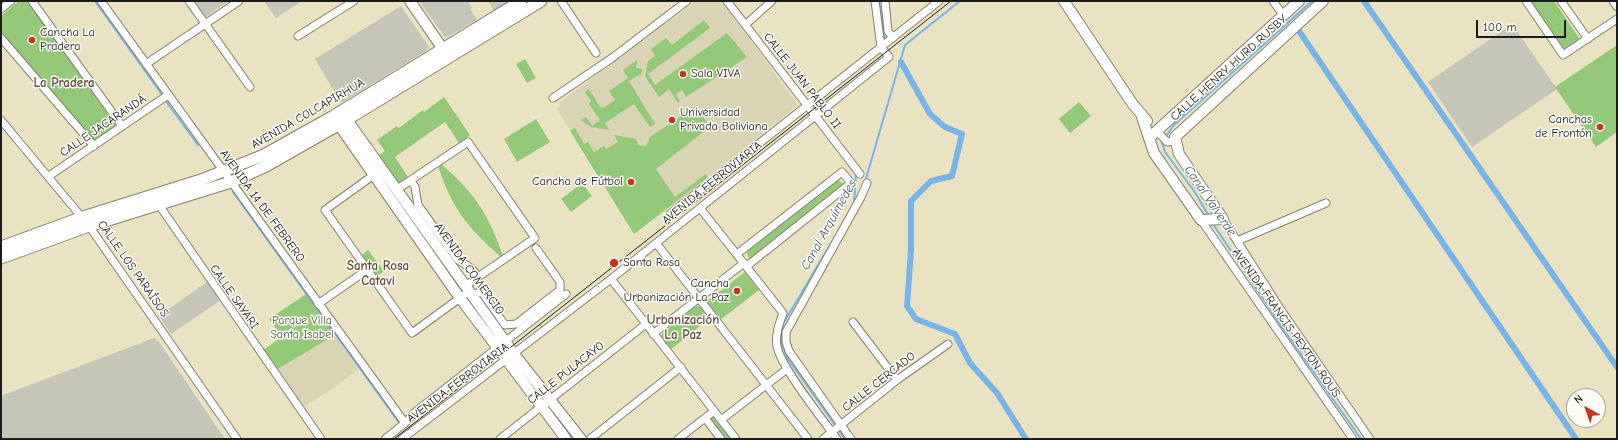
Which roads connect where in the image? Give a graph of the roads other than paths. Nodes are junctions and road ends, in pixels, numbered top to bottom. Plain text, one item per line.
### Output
1 (10, 1) edge
2 (32, 1) edge
3 (101, 1) edge
4 (189, 1) edge
5 (239, 1) edge
6 (354, 1) edge
7 (410, 1) edge
8 (521, 1) edge
9 (541, 1) edge
10 (561, 1) edge
11 (688, 1) edge
12 (727, 1) edge
13 (772, 1) edge
14 (875, 1) edge
15 (884, 1) edge
16 (939, 1) edge
17 (1064, 1) edge
18 (1273, 1) edge
19 (1299, 1) edge
20 (1323, 1) edge
21 (1526, 1) edge
22 (1561, 1) edge
23 (1613, 1) edge
24 (1617, 7) edge
25 (1, 9) edge
26 (1283, 15) junction
27 (1617, 19) edge
28 (205, 24) junction
29 (745, 26) junction
30 (298, 36) dead end
31 (1, 38) edge
32 (893, 38) junction
33 (1588, 39) junction
34 (881, 47) junction
35 (446, 53) junction
36 (596, 53) dead end
37 (146, 64) junction
38 (250, 87) dead end
39 (168, 95) junction
40 (553, 98) dead end
41 (807, 106) junction
42 (814, 114) junction
43 (340, 118) junction
44 (1, 120) edge
45 (122, 126) junction
46 (1155, 135) junction
47 (1171, 142) junction
48 (94, 146) junction
49 (382, 169) junction
50 (224, 172) junction
51 (860, 174) dead end
52 (49, 176) junction
53 (373, 176) junction
54 (411, 181) junction
55 (231, 182) junction
56 (867, 183) dead end
57 (396, 190) junction
58 (1326, 203) dead end
59 (159, 205) junction
60 (700, 208) junction
61 (670, 214) dead end
62 (1212, 220) junction
63 (86, 222) junction
64 (1237, 241) junction
65 (656, 243) junction
66 (536, 248) dead end
67 (2, 250) edge
68 (737, 254) junction
69 (745, 265) junction
70 (368, 270) junction
71 (478, 277) junction
72 (611, 279) junction
73 (467, 293) junction
74 (566, 294) dead end
75 (700, 298) junction
76 (318, 304) junction
77 (853, 322) dead end
78 (646, 324) junction
79 (654, 334) junction
80 (948, 344) dead end
81 (502, 345) junction
82 (510, 356) junction
83 (680, 367) junction
84 (787, 369) junction
85 (897, 380) junction
86 (766, 385) junction
87 (550, 400) junction
88 (542, 406) junction
89 (714, 411) junction
90 (705, 418) junction
91 (721, 420) junction
92 (405, 423) junction
93 (837, 429) junction
94 (411, 432) junction
95 (237, 439) edge
96 (321, 439) edge
97 (385, 439) edge
98 (402, 439) edge
99 (416, 439) edge
100 (500, 439) edge
101 (566, 439) edge
102 (580, 439) edge
103 (590, 439) edge
104 (678, 439) edge
105 (721, 439) edge
106 (736, 439) edge
107 (808, 439) edge
108 (823, 439) edge
109 (837, 439) edge
110 (851, 439) edge
111 (1353, 439) edge
112 (1370, 439) edge

1 - 25 street
2 - 45 street
3 - 37 street, AVENIDA 14 DE FEBRERO
4 - 28 street
5 - 28 street
6 - 30 street
7 - 35 street
8 - 35 main road, AVENIDA COLCAPIRHUA
9 - 35 main road, AVENIDA COLCAPIRHUA
10 - 36 street
11 - 40 street
12 - 29 street, CALLE JUAN PABLO II
13 - 29 street
14 - 34 street
15 - 32 street
16 - 32 street
17 - 46 street
18 - 26 street
19 - 26 street, CALLE HENRY HURD RUSBY
20 - 47 street, CALLE HENRY HURD RUSBY
21 - 33 street
22 - 33 street
23 - 24 street
26 - 46 street, CALLE HENRY HURD RUSBY
27 - 33 street
28 - 37 street
28 - 38 street
29 - 41 street, CALLE JUAN PABLO II
31 - 48 street
32 - 34 street
34 - 41 street, AVENIDA FERROVIARIA
34 - 42 street, AVENIDA FERROVIARIA
35 - 43 main road, AVENIDA COLCAPIRHUA
37 - 39 street, AVENIDA 14 DE FEBRERO
39 - 45 street, CALLE JACARANDÁ
39 - 50 street, AVENIDA 14 DE FEBRERO
41 - 42 street, CALLE JUAN PABLO II
41 - 61 street, AVENIDA FERROVIARIA
42 - 51 street, CALLE JUAN PABLO II
42 - 60 street, AVENIDA FERROVIARIA
43 - 49 street, AVENIDA COMERCIO
43 - 50 main road, AVENIDA COLCAPIRHUA
43 - 53 street, AVENIDA COMERCIO
43 - 55 main road, AVENIDA COLCAPIRHUA
44 - 52 street, CALLE LOS PARAÍSOS
45 - 48 street, CALLE JACARANDÁ
46 - 47 street
46 - 62 street
47 - 62 street
48 - 52 street, CALLE JACARANDÁ
49 - 53 street
49 - 57 street, AVENIDA COMERCIO
50 - 55 street, AVENIDA 14 DE FEBRERO
50 - 63 main road, AVENIDA COLCAPIRHUA
52 - 63 street, CALLE LOS PARAÍSOS
53 - 70 street
53 - 73 street, AVENIDA COMERCIO
54 - 57 street
54 - 71 street
54 - 71 street
55 - 59 main road, AVENIDA COLCAPIRHUA
55 - 76 street, AVENIDA 14 DE FEBRERO
56 - 93 street
57 - 73 street, AVENIDA COMERCIO
58 - 64 street
59 - 63 main road, AVENIDA COLCAPIRHUA
59 - 96 street, CALLE SAYARI
60 - 65 street, AVENIDA FERROVIARIA
60 - 68 street
62 - 64 street
62 - 111 street, AVENIDA FRANCIS PEYTON ROUS
63 - 67 main road, AVENIDA COLCAPIRHUA
63 - 95 street, CALLE LOS PARAÍSOS
64 - 112 street
65 - 72 street, AVENIDA FERROVIARIA
65 - 75 street
66 - 73 street
68 - 69 street
68 - 69 street
69 - 75 street
69 - 84 street
70 - 73 street
70 - 76 street
71 - 73 street
72 - 78 street
72 - 82 street, AVENIDA FERROVIARIA
73 - 81 street, AVENIDA COMERCIO
74 - 81 street, AVENIDA FERROVIARIA
75 - 79 street
75 - 86 street
76 - 92 street, AVENIDA 14 DE FEBRERO
77 - 85 street
78 - 79 street
78 - 87 street, CALLE PULACAYO
79 - 83 street
80 - 85 street, CALLE CERCADO
81 - 82 street, AVENIDA COMERCIO
81 - 92 street, AVENIDA FERROVIARIA
82 - 87 street, AVENIDA COMERCIO
82 - 88 street, AVENIDA COMERCIO
82 - 94 street, AVENIDA FERROVIARIA
83 - 89 street
83 - 103 street
84 - 86 street
84 - 93 street
85 - 93 street, CALLE CERCADO
86 - 91 street
86 - 107 street
87 - 88 street, CALLE PULACAYO
87 - 102 street, AVENIDA COMERCIO
88 - 100 street, CALLE PULACAYO
88 - 101 street, AVENIDA COMERCIO
89 - 90 street
89 - 91 street
90 - 104 street
90 - 105 street
91 - 106 street
92 - 97 street, AVENIDA FERROVIARIA
93 - 108 street, CALLE CERCADO
93 - 109 street
93 - 110 street
94 - 98 street, AVENIDA FERROVIARIA
94 - 99 street

